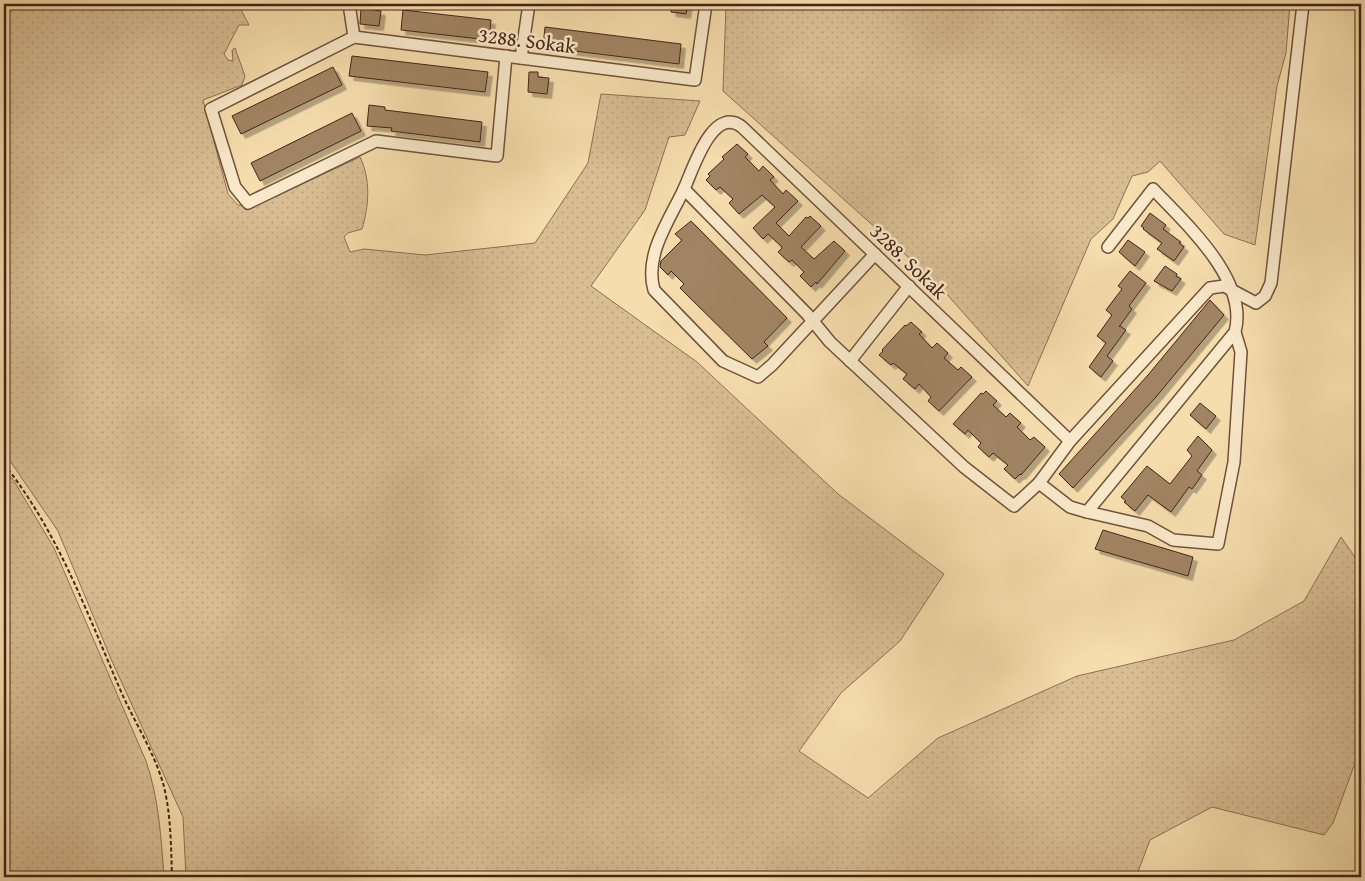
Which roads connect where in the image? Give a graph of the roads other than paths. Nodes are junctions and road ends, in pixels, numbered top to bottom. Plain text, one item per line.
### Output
1 (349, 4) edge
2 (529, 4) edge
3 (706, 4) edge
4 (1303, 4) edge
5 (354, 37) junction
6 (506, 56) junction
7 (521, 58) junction
8 (684, 189) junction
9 (1108, 247) dead end
10 (875, 254) junction
11 (909, 286) junction
12 (1234, 293) junction
13 (812, 321) junction
14 (1236, 332) junction
15 (850, 361) junction
16 (1070, 441) junction
17 (1039, 483) junction
18 (1087, 512) junction

1 - 5 street
2 - 7 street
3 - 7 street, 3288. Sokak
4 - 12 street
5 - 6 street, 3288. Sokak
5 - 6 street
6 - 7 street, 3288. Sokak
8 - 10 street, 3288. Sokak
8 - 13 street
8 - 13 street
9 - 12 street
10 - 11 street, 3288. Sokak
10 - 13 street
11 - 15 street
11 - 16 street, 3288. Sokak
12 - 14 street
12 - 16 street
13 - 15 street
14 - 18 street
14 - 18 street
15 - 17 street
16 - 17 street
17 - 18 street

